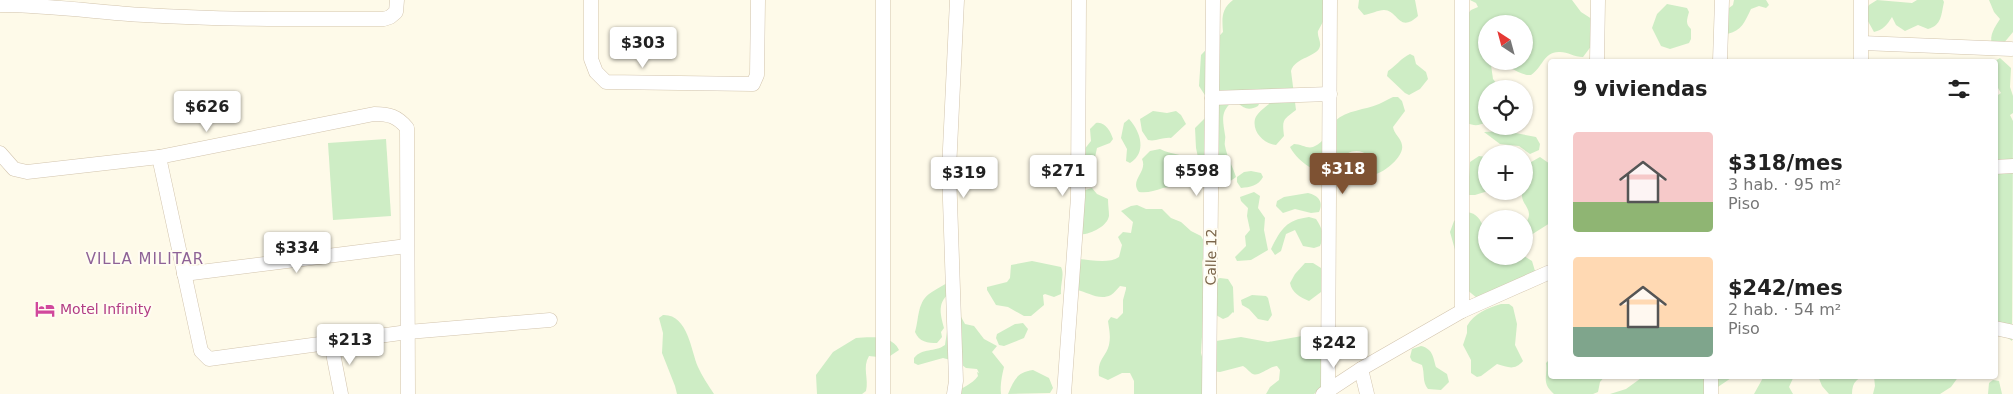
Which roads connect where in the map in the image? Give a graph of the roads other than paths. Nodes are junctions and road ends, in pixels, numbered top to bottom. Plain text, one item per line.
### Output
1 (397, 0) edge
2 (591, 0) edge
3 (758, 0) edge
4 (883, 0) edge
5 (956, 0) edge
6 (1079, 0) edge
7 (1213, 0) edge
8 (1330, 0) edge
9 (1462, 0) edge
10 (1598, 0) edge
11 (1722, 0) edge
12 (1861, 0) edge
13 (35, 2) edge
14 (0, 5) edge
15 (1862, 43) junction
16 (2010, 49) dead end
17 (1597, 59) edge
18 (1720, 59) edge
19 (1861, 59) edge
20 (1330, 94) junction
21 (1212, 98) junction
22 (0, 153) edge
23 (159, 157) junction
24 (2013, 166) edge
25 (1998, 167) edge
26 (407, 246) junction
27 (1548, 273) edge
28 (184, 274) junction
29 (1462, 311) junction
30 (550, 320) dead end
31 (1998, 329) edge
32 (408, 332) junction
33 (2013, 332) edge
34 (331, 343) junction
35 (1361, 369) junction
36 (1711, 379) edge
37 (1325, 392) edge
38 (341, 394) edge
39 (408, 394) edge
40 (883, 394) edge
41 (954, 394) edge
42 (1064, 394) edge
43 (1209, 394) edge
44 (1368, 394) edge
45 (1711, 394) edge

1 - 13 street
2 - 3 street
4 - 40 street
5 - 41 street
6 - 42 street
7 - 21 street, Calle 12
8 - 20 street
9 - 29 street
10 - 17 street
11 - 18 street
12 - 15 street
13 - 14 street
15 - 16 street
15 - 19 street
20 - 21 street
20 - 37 street
21 - 43 street, Calle 12
22 - 23 street
23 - 26 street
23 - 28 street
24 - 25 street
26 - 28 street
26 - 32 street
27 - 29 street
28 - 34 street
29 - 35 street
30 - 32 street
31 - 33 street
32 - 34 street
32 - 39 street
34 - 38 street
35 - 37 street
35 - 44 street
36 - 45 street

